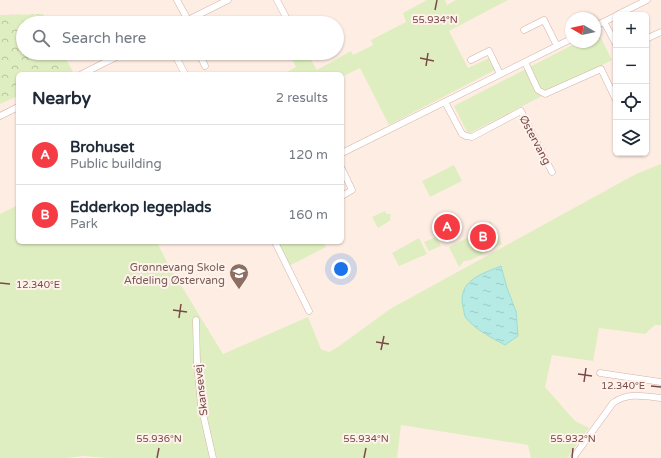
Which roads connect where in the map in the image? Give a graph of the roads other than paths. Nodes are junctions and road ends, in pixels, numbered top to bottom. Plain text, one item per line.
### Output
1 (177, 0) edge
2 (228, 0) edge
3 (276, 0) edge
4 (647, 0) edge
5 (622, 12) edge
6 (182, 16) edge
7 (196, 16) edge
8 (285, 16) edge
9 (613, 17) edge
10 (604, 22) junction
11 (601, 23) edge
12 (524, 30) dead end
13 (661, 32) edge
14 (613, 38) edge
15 (649, 38) edge
16 (565, 42) edge
17 (557, 46) junction
18 (110, 60) edge
19 (178, 60) edge
20 (202, 60) edge
21 (471, 60) dead end
22 (525, 62) junction
23 (205, 66) dead end
24 (86, 72) edge
25 (184, 72) edge
26 (500, 74) junction
27 (613, 94) edge
28 (445, 102) junction
29 (16, 108) edge
30 (0, 116) edge
31 (344, 152) edge
32 (552, 172) dead end
33 (344, 173) edge
34 (344, 195) edge
35 (276, 244) edge
36 (309, 312) dead end
37 (196, 320) dead end
38 (600, 373) dead end
39 (661, 382) edge
40 (661, 398) edge
41 (213, 458) edge
42 (573, 458) edge

1 - 6 street
2 - 7 street
3 - 8 street
4 - 5 street
9 - 10 street
10 - 11 street
10 - 14 street
12 - 17 street
13 - 15 street
16 - 17 street
17 - 22 street
18 - 24 street
19 - 25 street
20 - 23 street
21 - 26 street
22 - 26 street
22 - 27 street
26 - 28 street
28 - 31 street
28 - 32 street, Østervang
29 - 30 street
33 - 34 street
35 - 36 street
37 - 41 street, Skansevej
38 - 39 street
40 - 42 street

